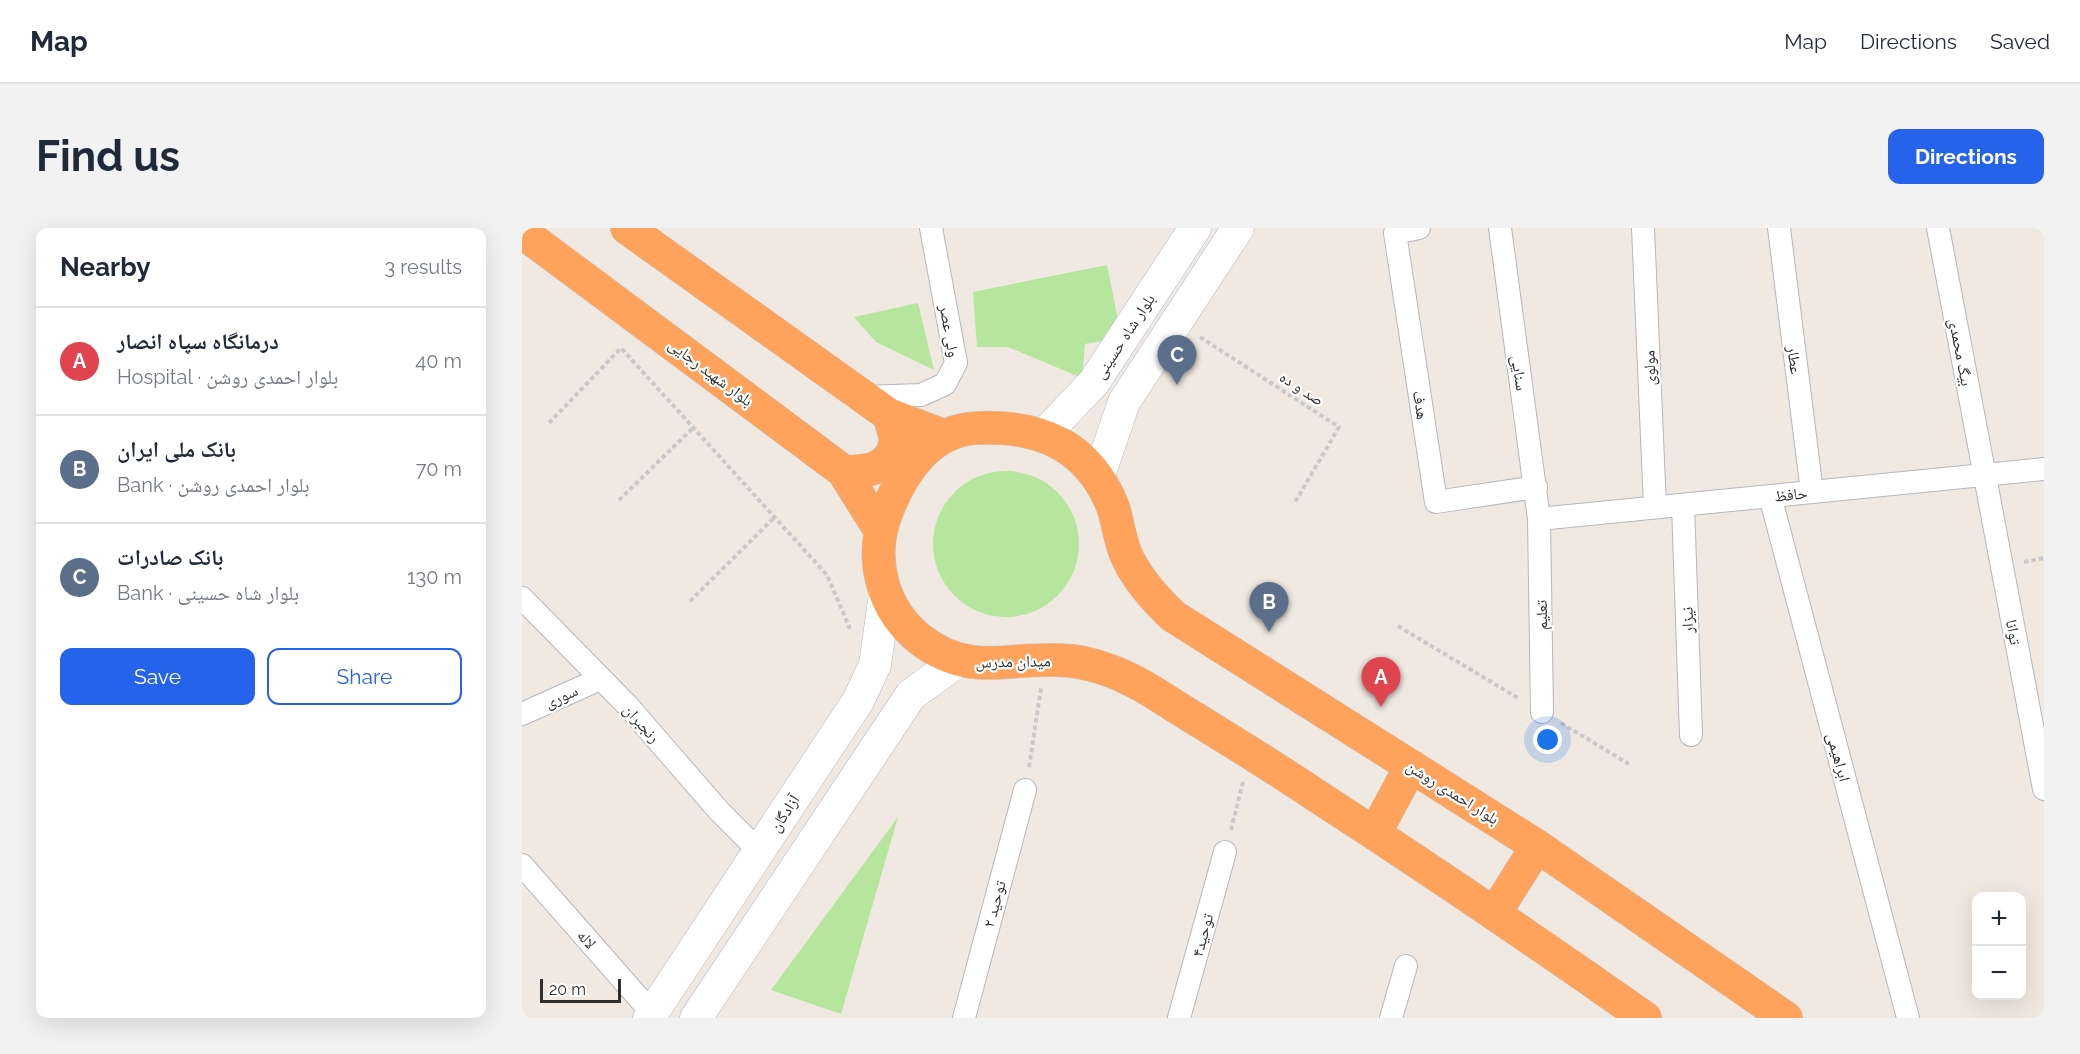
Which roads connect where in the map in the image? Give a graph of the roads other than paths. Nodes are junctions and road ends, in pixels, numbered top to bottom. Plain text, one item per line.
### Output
1 (627, 228) edge
2 (931, 228) edge
3 (1195, 228) edge
4 (1238, 228) edge
5 (1419, 228) edge
6 (1500, 228) edge
7 (1643, 228) edge
8 (1779, 228) edge
9 (1938, 228) edge
10 (522, 232) edge
11 (877, 406) junction
12 (944, 436) junction
13 (1043, 436) junction
14 (2044, 469) edge
15 (843, 471) junction
16 (1984, 475) junction
17 (1098, 478) junction
18 (1536, 487) junction
19 (1812, 492) junction
20 (1770, 496) junction
21 (1683, 505) junction
22 (1655, 507) junction
23 (1539, 519) junction
24 (880, 531) junction
25 (1128, 560) joint
26 (885, 594) junction
27 (522, 598) edge
28 (959, 660) junction
29 (600, 679) junction
30 (1542, 712) road end
31 (522, 714) edge
32 (1691, 735) dead end
33 (1411, 766) junction
34 (2044, 789) edge
35 (1025, 790) road end
36 (1375, 833) junction
37 (1537, 846) junction
38 (759, 850) junction
39 (1225, 852) road end
40 (522, 865) edge
41 (1495, 912) junction
42 (1406, 966) dead end
43 (651, 1015) edge
44 (696, 1018) edge
45 (964, 1018) edge
46 (1179, 1018) edge
47 (1392, 1018) edge
48 (1645, 1018) edge
49 (1786, 1018) edge
50 (1908, 1018) edge

1 - 11 highway
2 - 11 street, ولی عصر
3 - 13 street, بلوار شاه حسینی
4 - 17 street
5 - 18 street, هدف
6 - 18 street, سنایی
7 - 22 street, مولوی
8 - 19 street, عطار
9 - 16 street, بیگ محمدی
10 - 15 highway, بلوار شهید رجایی
11 - 12 highway
11 - 15 highway
12 - 13 highway, میدان مدرس
12 - 24 highway, میدان مدرس
13 - 17 highway, میدان مدرس
14 - 16 street, حافظ
15 - 24 highway, بلوار شهید رجایی
16 - 19 street, حافظ
16 - 34 street, توانا
17 - 25 highway, میدان مدرس
18 - 23 street, سنایی
19 - 20 street, حافظ
20 - 21 street, حافظ
20 - 50 street, ابراهیمی
21 - 22 street, حافظ
21 - 32 street, نیزار
22 - 23 street, حافظ
23 - 30 street, تعلیم
24 - 26 highway, میدان مدرس
25 - 33 highway, بلوار احمدی روشن
26 - 28 highway, میدان مدرس
26 - 38 street, آزادگان
27 - 29 street, رنجبران
28 - 36 highway, میدان مدرس
28 - 44 street
29 - 31 street, سوری
29 - 38 street, رنجبران
33 - 36 highway
33 - 37 highway, بلوار احمدی روشن
35 - 45 street, توحید ۲
36 - 41 highway
37 - 41 highway
37 - 49 highway, بلوار احمدی روشن
38 - 43 street, آزادگان
39 - 46 street, توحید۴
40 - 43 street, لاله
41 - 48 highway
42 - 47 street

